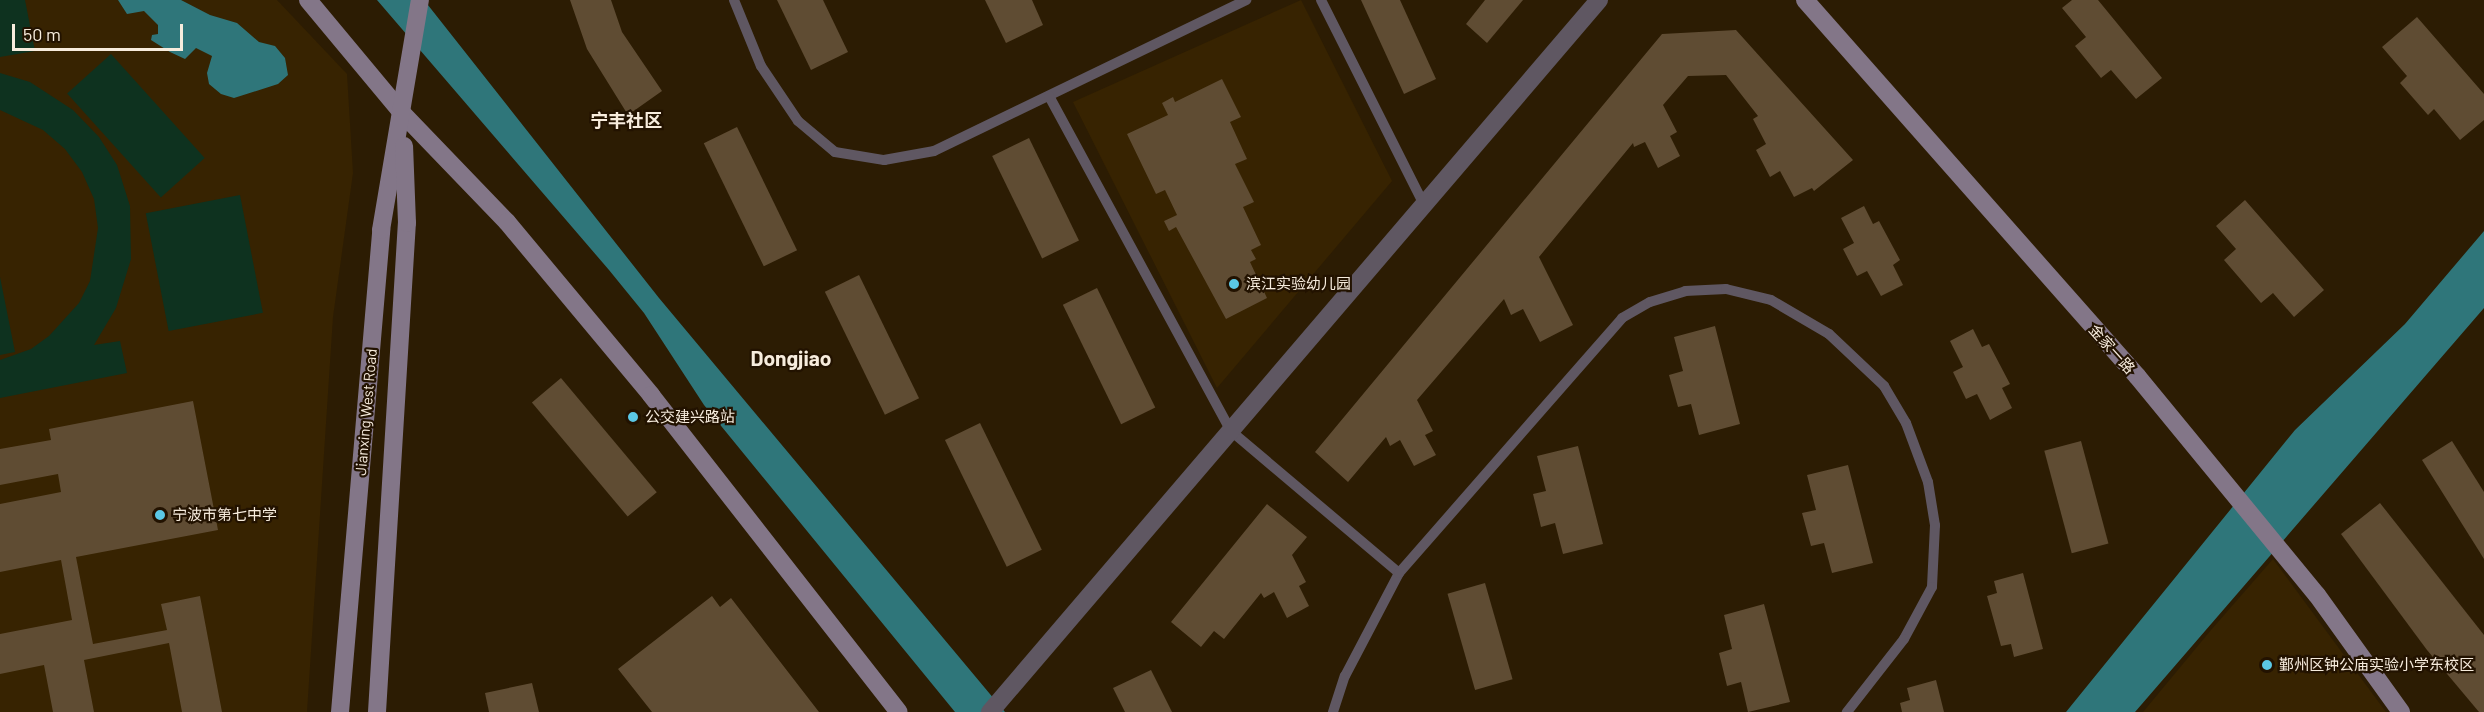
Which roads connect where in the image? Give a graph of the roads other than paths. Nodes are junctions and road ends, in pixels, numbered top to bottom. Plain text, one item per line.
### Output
1 (308, 0) edge
2 (420, 0) edge
3 (734, 0) edge
4 (1246, 0) edge
5 (1321, 0) edge
6 (1599, 0) edge
7 (1805, 0) edge
8 (1049, 96) junction
9 (403, 114) junction
10 (1424, 205) junction
11 (1231, 431) junction
12 (1399, 573) junction
13 (340, 712) edge
14 (377, 712) edge
15 (899, 712) edge
16 (990, 712) edge
17 (1333, 712) edge
18 (1847, 712) edge
19 (2401, 712) edge

1 - 9 street
2 - 9 street, Jianxing West Road
3 - 8 lane
4 - 8 lane
5 - 10 lane
6 - 10 street
7 - 19 street, 金家一路
8 - 11 lane
9 - 13 street, Jianxing West Road
9 - 14 street, Jianxing West Road
9 - 15 street
10 - 11 street
11 - 12 lane
11 - 16 street
12 - 17 lane
12 - 18 lane

